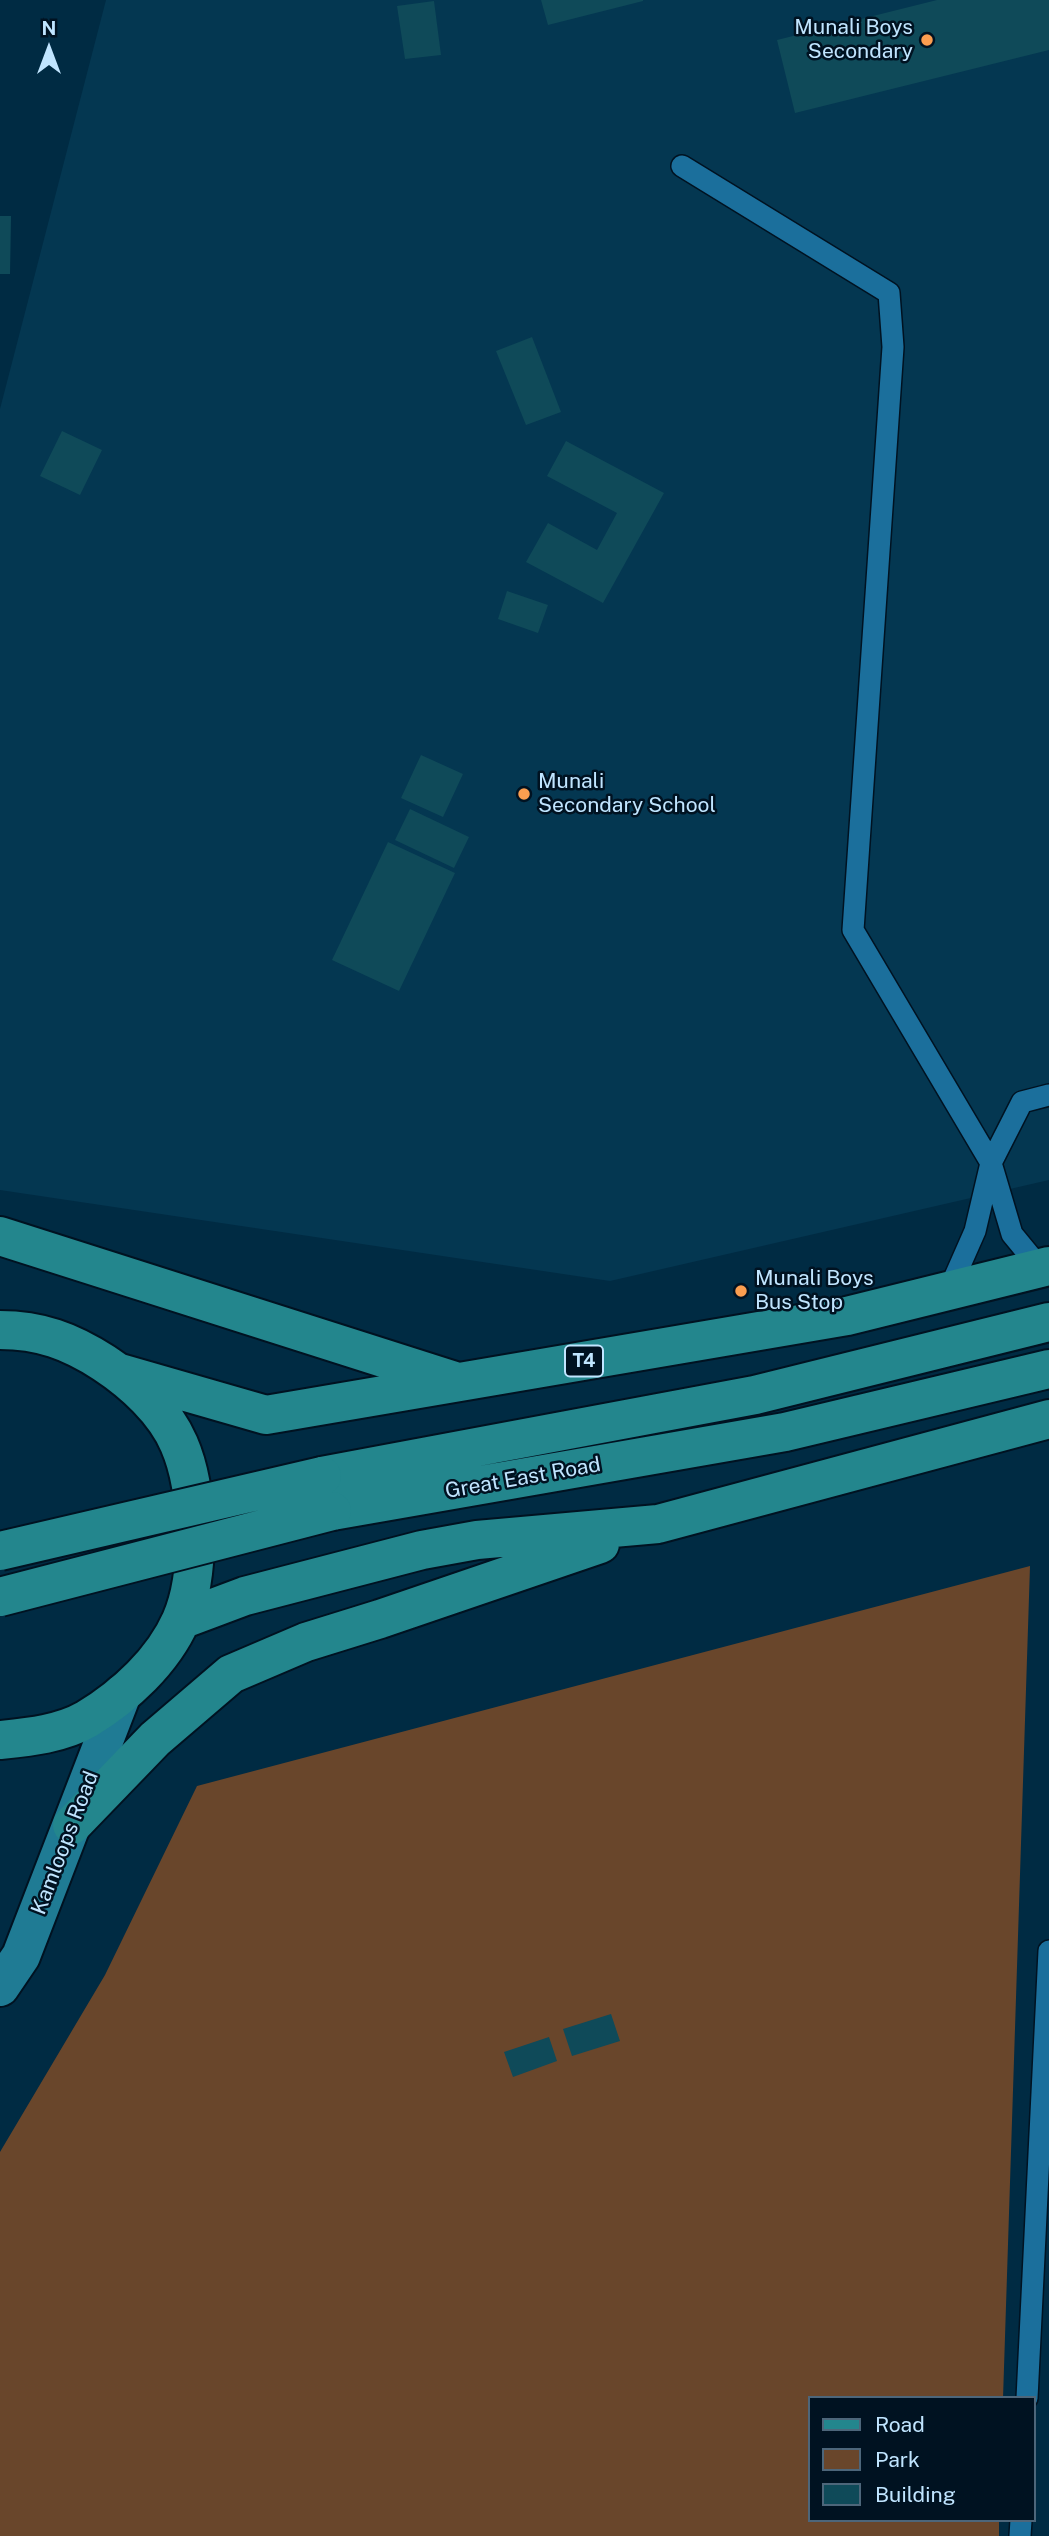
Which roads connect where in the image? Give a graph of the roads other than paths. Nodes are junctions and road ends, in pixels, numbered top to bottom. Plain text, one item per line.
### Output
1 (682, 166) dead end
2 (1049, 1095) edge
3 (992, 1163) junction
4 (0, 1236) edge
5 (1044, 1267) edge
6 (949, 1290) junction
7 (1049, 1322) edge
8 (0, 1330) edge
9 (1049, 1369) edge
10 (120, 1373) junction
11 (459, 1382) junction
12 (1049, 1419) edge
13 (327, 1494) junction
14 (658, 1524) junction
15 (0, 1551) edge
16 (0, 1597) edge
17 (181, 1620) junction
18 (122, 1694) junction
19 (0, 1740) edge
20 (72, 1825) junction
21 (1049, 1951) edge
22 (0, 1987) edge
23 (1027, 2396) edge

1 - 3 lane
2 - 3 lane
3 - 5 lane
3 - 6 lane
4 - 11 main road
5 - 6 main road, T4
6 - 11 main road, T4
7 - 13 main road, Great East Road
8 - 10 main road
9 - 13 main road, Great East Road
10 - 11 main road, T4
10 - 17 main road
12 - 14 main road
13 - 15 main road, Great East Road, bridge
13 - 16 main road, Great East Road, bridge
14 - 17 main road
14 - 20 main road
17 - 18 main road
18 - 19 main road
18 - 20 main road, Kamloops Road
20 - 22 main road, Kamloops Road
21 - 23 lane

